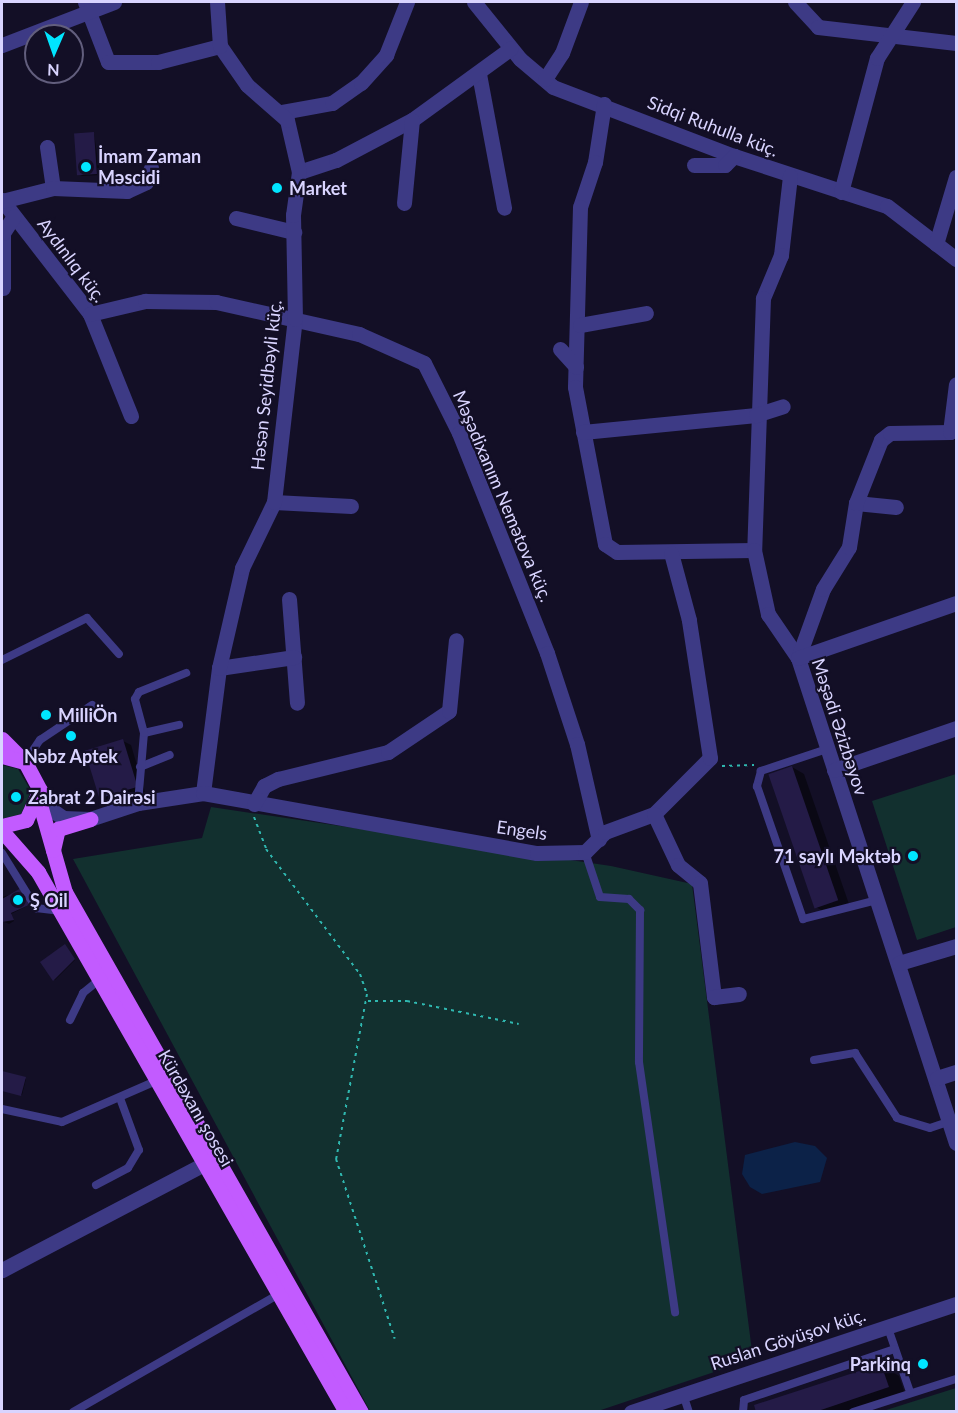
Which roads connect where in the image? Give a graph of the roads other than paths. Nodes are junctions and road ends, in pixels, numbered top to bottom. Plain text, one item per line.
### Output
1 (114, 2) edge
2 (217, 2) edge
3 (407, 2) edge
4 (474, 2) edge
5 (581, 2) edge
6 (795, 2) edge
7 (913, 2) edge
8 (86, 7) edge
9 (67, 24) edge
10 (897, 33) junction
11 (24, 40) edge
12 (957, 43) edge
13 (2, 45) edge
14 (220, 45) junction
15 (511, 48) junction
16 (479, 74) junction
17 (545, 78) junction
18 (604, 104) junction
19 (282, 112) junction
20 (412, 120) junction
21 (47, 147) dead end
22 (734, 156) junction
23 (694, 165) dead end
24 (151, 168) dead end
25 (299, 172) junction
26 (790, 176) junction
27 (957, 177) edge
28 (53, 188) junction
29 (841, 192) junction
30 (2, 200) edge
31 (404, 203) dead end
32 (504, 208) dead end
33 (14, 216) junction
34 (236, 218) dead end
35 (294, 232) junction
36 (936, 244) junction
37 (957, 259) edge
38 (3, 288) edge
39 (646, 313) dead end
40 (90, 314) junction
41 (295, 319) junction
42 (580, 325) junction
43 (560, 349) dead end
44 (576, 367) junction
45 (957, 384) edge
46 (783, 406) dead end
47 (756, 415) junction
48 (131, 416) dead end
49 (583, 432) junction
50 (953, 436) edge
51 (274, 502) junction
52 (856, 503) junction
53 (351, 506) dead end
54 (896, 507) dead end
55 (754, 550) junction
56 (671, 553) junction
57 (289, 599) dead end
58 (957, 603) edge
59 (456, 640) dead end
60 (118, 654) dead end
61 (294, 657) junction
62 (798, 658) junction
63 (2, 660) edge
64 (219, 668) junction
65 (186, 674) dead end
66 (297, 703) dead end
67 (93, 705) dead end
68 (179, 725) dead end
69 (957, 728) edge
70 (144, 733) junction
71 (2, 739) edge
72 (827, 749) junction
73 (170, 755) dead end
74 (2, 756) edge
75 (25, 762) junction
76 (140, 767) junction
77 (834, 770) junction
78 (203, 793) junction
79 (39, 801) junction
80 (138, 803) junction
81 (254, 804) junction
82 (654, 814) junction
83 (90, 819) junction
84 (2, 826) edge
85 (2, 831) edge
86 (599, 840) junction
87 (585, 852) junction
88 (2, 853) edge
89 (53, 862) junction
90 (877, 900) junction
91 (61, 912) junction
92 (957, 946) edge
93 (899, 963) junction
94 (101, 978) junction
95 (739, 994) dead end
96 (70, 1020) dead end
97 (814, 1060) dead end
98 (957, 1072) edge
99 (937, 1078) junction
100 (158, 1080) junction
101 (120, 1098) junction
102 (2, 1109) edge
103 (950, 1121) junction
104 (957, 1143) edge
105 (206, 1163) junction
106 (96, 1185) dead end
107 (2, 1270) edge
108 (279, 1294) junction
109 (957, 1304) edge
110 (675, 1312) dead end
111 (888, 1328) junction
112 (895, 1349) junction
113 (957, 1379) edge
114 (909, 1392) junction
115 (683, 1394) junction
116 (73, 1412) edge
117 (346, 1412) edge
118 (361, 1412) edge
119 (631, 1412) edge
120 (689, 1412) edge
121 (742, 1412) edge
122 (853, 1412) edge

1 - 8 street
2 - 14 street
3 - 19 street
4 - 15 street, Sidqi Ruhulla küç.
5 - 17 street
6 - 10 street
7 - 10 street
8 - 9 street
8 - 14 street
10 - 12 street
10 - 29 street
11 - 13 street
14 - 19 street, Həsən Seyidbəyli küç.
15 - 16 street
15 - 17 street, Sidqi Ruhulla küç.
16 - 20 street
16 - 32 street
17 - 18 street, Sidqi Ruhulla küç.
18 - 22 street, Sidqi Ruhulla küç.
18 - 42 street
19 - 25 street, Həsən Seyidbəyli küç.
20 - 25 street
20 - 31 street
21 - 28 street
22 - 23 street
22 - 26 street, Sidqi Ruhulla küç.
24 - 28 street
25 - 35 street, Həsən Seyidbəyli küç.
26 - 29 street, Sidqi Ruhulla küç.
26 - 47 street, Məşədi Əzizbəyov
27 - 36 street
28 - 30 street
29 - 36 street, Sidqi Ruhulla küç.
30 - 33 street, Aydınlıq küç.
33 - 38 street
33 - 40 street, Aydınlıq küç.
34 - 35 street
35 - 41 street, Həsən Seyidbəyli küç.
36 - 37 street, Sidqi Ruhulla küç.
39 - 42 street
40 - 41 street, Məşədixanım Nemətova küç.
40 - 48 street, Aydınlıq küç.
41 - 51 street, Həsən Seyidbəyli küç.
41 - 86 street, Məşədixanım Nemətova küç.
42 - 44 street
43 - 44 street
44 - 49 street
45 - 50 street
46 - 47 street
47 - 49 street
47 - 55 street, Məşədi Əzizbəyov
49 - 56 street
50 - 52 street
51 - 53 street
51 - 64 street, Həsən Seyidbəyli küç.
52 - 54 street
52 - 62 street
55 - 56 street
55 - 62 street, Məşədi Əzizbəyov
56 - 82 street
57 - 61 street
58 - 62 street
59 - 81 street
60 - 63 lane
61 - 64 street
61 - 66 street
62 - 72 street, Məşədi Əzizbəyov
64 - 78 street, Həsən Seyidbəyli küç.
65 - 70 lane
67 - 75 lane
68 - 70 lane
69 - 77 street
70 - 76 lane
71 - 75 main road
72 - 77 street, Məşədi Əzizbəyov
72 - 90 lane
73 - 76 lane
74 - 75 main road
75 - 79 main road
76 - 80 lane
77 - 90 street, Məşədi Əzizbəyov
78 - 80 street, Engels
78 - 81 street, Engels
79 - 83 street
79 - 84 main road
79 - 89 main road
80 - 83 street, Engels
81 - 87 street, Engels
82 - 86 street
82 - 95 street
83 - 89 main road
85 - 91 main road, Kürdəxanı şosesi
86 - 87 street
87 - 110 lane
88 - 91 lane
89 - 118 main road
90 - 93 street, Məşədi Əzizbəyov
91 - 94 main road, Kürdəxanı şosesi
92 - 93 street
93 - 99 street, Məşədi Əzizbəyov
94 - 96 lane
94 - 100 main road, Kürdəxanı şosesi
97 - 103 lane
98 - 99 street
99 - 103 street, Məşədi Əzizbəyov
100 - 101 lane
100 - 105 main road, Kürdəxanı şosesi
101 - 102 lane
101 - 106 lane
103 - 104 street, Məşədi Əzizbəyov
105 - 107 street
105 - 108 main road, Kürdəxanı şosesi
108 - 116 lane
108 - 117 main road, Kürdəxanı şosesi
109 - 111 street, Ruslan Göyüşov küç.
111 - 112 lane
111 - 115 street, Ruslan Göyüşov küç.
112 - 114 lane
112 - 121 lane
113 - 114 lane
114 - 122 lane
115 - 119 street, Ruslan Göyüşov küç.
115 - 120 lane

